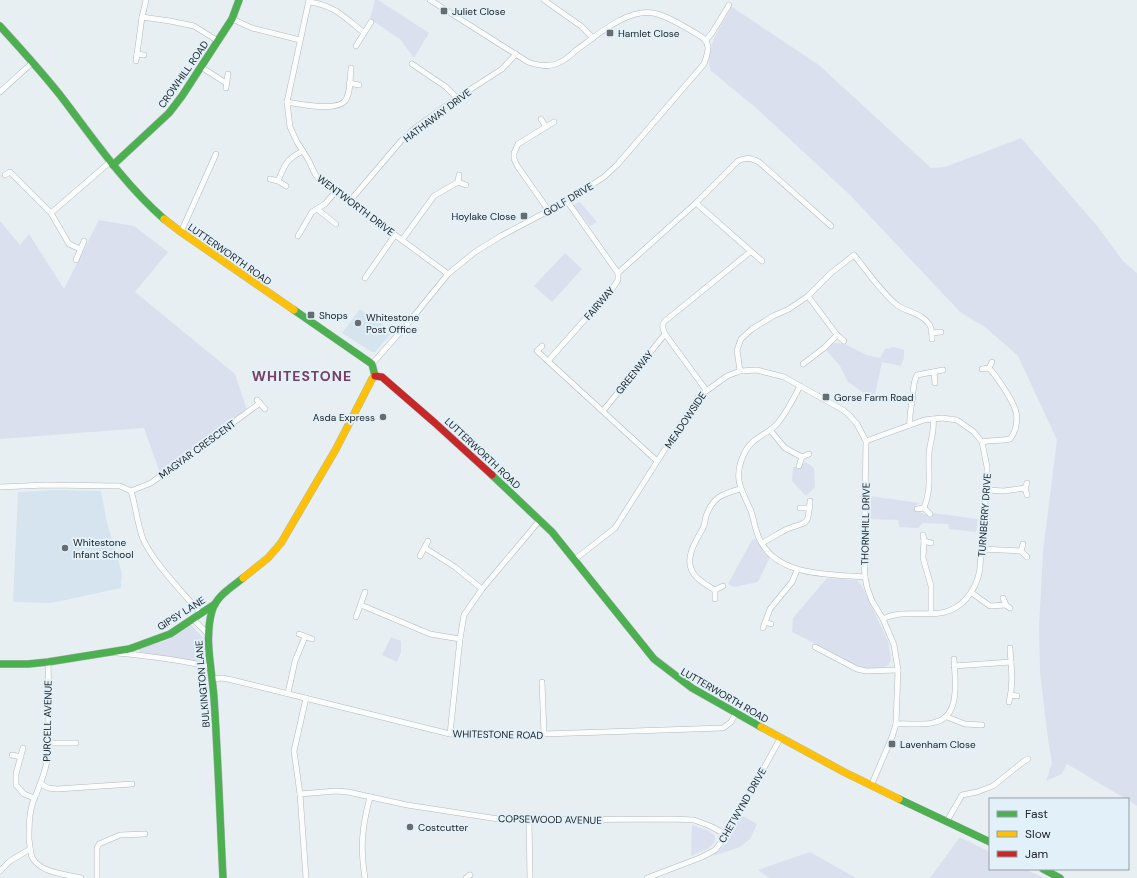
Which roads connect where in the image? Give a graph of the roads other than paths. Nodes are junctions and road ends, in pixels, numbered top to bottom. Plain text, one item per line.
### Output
1 (146, 0) edge
2 (239, 0) edge
3 (430, 0) edge
4 (544, 0) edge
5 (309, 1) edge
6 (729, 5) dead end
7 (142, 17) junction
8 (232, 19) junction
9 (371, 22) dead end
10 (0, 26) edge
11 (363, 32) junction
12 (593, 38) junction
13 (300, 40) junction
14 (706, 40) junction
15 (218, 41) junction
16 (356, 46) dead end
17 (137, 54) junction
18 (516, 54) junction
19 (144, 55) dead end
20 (136, 61) dead end
21 (33, 62) junction
22 (412, 64) dead end
23 (201, 67) junction
24 (351, 68) dead end
25 (228, 74) dead end
26 (349, 83) junction
27 (359, 85) dead end
28 (0, 92) edge
29 (457, 98) junction
30 (287, 102) junction
31 (541, 119) dead end
32 (554, 122) dead end
33 (546, 127) junction
34 (303, 151) junction
35 (216, 154) dead end
36 (111, 163) junction
37 (5, 175) dead end
38 (459, 175) dead end
39 (270, 179) dead end
40 (278, 181) junction
41 (458, 182) junction
42 (466, 185) dead end
43 (286, 186) dead end
44 (336, 191) junction
45 (567, 201) junction
46 (349, 202) junction
47 (696, 203) junction
48 (317, 209) junction
49 (549, 211) junction
50 (51, 213) junction
51 (336, 224) dead end
52 (831, 226) dead end
53 (181, 232) junction
54 (395, 235) junction
55 (298, 236) dead end
56 (402, 240) junction
57 (84, 241) dead end
58 (80, 249) junction
59 (750, 252) junction
60 (76, 260) dead end
61 (762, 261) dead end
62 (618, 273) junction
63 (448, 274) junction
64 (365, 278) dead end
65 (808, 296) junction
66 (941, 332) dead end
67 (665, 334) junction
68 (837, 335) junction
69 (844, 341) dead end
70 (542, 346) dead end
71 (548, 361) junction
72 (992, 362) dead end
73 (372, 364) junction
74 (802, 364) dead end
75 (989, 368) junction
76 (982, 369) dead end
77 (943, 370) dead end
78 (740, 371) junction
79 (934, 372) junction
80 (375, 376) junction
81 (935, 383) dead end
82 (800, 386) junction
83 (706, 390) junction
84 (265, 409) dead end
85 (603, 411) junction
86 (933, 419) junction
87 (910, 425) junction
88 (770, 430) junction
89 (866, 441) junction
90 (982, 442) junction
91 (809, 454) dead end
92 (802, 457) junction
93 (657, 461) junction
94 (800, 466) dead end
95 (0, 487) edge
96 (740, 489) junction
97 (987, 490) junction
98 (131, 491) junction
99 (1027, 495) dead end
100 (810, 502) dead end
101 (800, 508) dead end
102 (809, 508) junction
103 (924, 508) junction
104 (916, 509) dead end
105 (930, 514) dead end
106 (540, 520) junction
107 (428, 541) dead end
108 (762, 543) junction
109 (930, 543) dead end
110 (1023, 544) dead end
111 (425, 548) junction
112 (981, 549) junction
113 (1021, 551) junction
114 (420, 556) dead end
115 (1026, 557) dead end
116 (574, 560) junction
117 (798, 570) junction
118 (865, 577) junction
119 (723, 586) dead end
120 (482, 589) junction
121 (716, 590) junction
122 (365, 592) dead end
123 (972, 593) junction
124 (1003, 598) dead end
125 (715, 599) dead end
126 (215, 603) junction
127 (361, 605) junction
128 (200, 613) junction
129 (931, 614) junction
130 (356, 617) dead end
131 (193, 619) junction
132 (883, 619) junction
133 (765, 622) junction
134 (771, 624) dead end
135 (763, 628) dead end
136 (208, 634) junction
137 (299, 634) dead end
138 (305, 637) junction
139 (312, 639) dead end
140 (460, 639) junction
141 (815, 647) dead end
142 (1010, 648) dead end
143 (112, 652) junction
144 (954, 659) dead end
145 (48, 662) junction
146 (1011, 662) junction
147 (0, 664) edge
148 (954, 666) junction
149 (211, 668) junction
150 (898, 670) junction
151 (213, 679) junction
152 (542, 682) dead end
153 (288, 693) junction
154 (1011, 695) junction
155 (1017, 696) dead end
156 (306, 698) junction
157 (1010, 702) dead end
158 (736, 713) junction
159 (947, 717) junction
160 (896, 724) junction
161 (982, 725) dead end
162 (450, 734) junction
163 (544, 734) junction
164 (781, 737) junction
165 (76, 743) dead end
166 (48, 744) junction
167 (23, 748) dead end
168 (12, 755) dead end
169 (21, 757) junction
170 (1024, 759) dead end
171 (41, 784) junction
172 (132, 784) dead end
173 (871, 786) junction
174 (300, 794) junction
175 (370, 797) junction
176 (34, 798) junction
177 (529, 820) junction
178 (947, 821) junction
179 (145, 834) dead end
180 (727, 835) junction
181 (989, 842) edge
182 (30, 849) junction
183 (1045, 870) edge
184 (0, 871) edge
185 (81, 878) edge
186 (97, 878) edge
187 (223, 878) edge
188 (306, 878) edge
189 (365, 878) edge
190 (530, 878) edge
191 (647, 878) edge
192 (1060, 878) edge

1 - 7 street
2 - 8 main road, CROWHILL ROAD
3 - 18 street
4 - 12 street
5 - 11 street
5 - 13 street, WENTWORTH DRIVE
6 - 14 street
7 - 15 street
7 - 17 street
8 - 13 street
8 - 15 main road, CROWHILL ROAD
9 - 11 street
10 - 21 main road, LUTTERWORTH ROAD
11 - 16 street
12 - 14 street
12 - 18 street
13 - 30 street, WENTWORTH DRIVE
14 - 45 street, GOLF DRIVE
15 - 23 main road, CROWHILL ROAD
17 - 19 street
17 - 20 street
18 - 29 street, HATHAWAY DRIVE
21 - 28 street
21 - 36 main road, LUTTERWORTH ROAD
22 - 29 street
23 - 25 street
23 - 36 main road, CROWHILL ROAD
24 - 26 street
26 - 27 street
26 - 30 street
29 - 46 street, HATHAWAY DRIVE
30 - 34 street, WENTWORTH DRIVE
31 - 33 street
32 - 33 street
33 - 49 street
34 - 40 street
34 - 44 street, WENTWORTH DRIVE
35 - 53 street
36 - 50 street
36 - 53 main road, LUTTERWORTH ROAD
37 - 50 street
38 - 41 street
39 - 40 street
40 - 43 street
41 - 42 street
41 - 56 street
44 - 46 street, WENTWORTH DRIVE
44 - 48 street
45 - 49 street, GOLF DRIVE
45 - 62 street, FAIRWAY
46 - 54 street, WENTWORTH DRIVE
47 - 52 street
47 - 59 street
47 - 62 street
48 - 51 street
48 - 55 street
49 - 63 street, GOLF DRIVE
50 - 58 street
53 - 73 main road, LUTTERWORTH ROAD
54 - 56 street, WENTWORTH DRIVE
54 - 64 street
56 - 63 street, WENTWORTH DRIVE
57 - 58 street
58 - 60 street
59 - 61 street
59 - 67 street
62 - 71 street, FAIRWAY
63 - 73 street, GOLF DRIVE
65 - 66 street
65 - 68 street
65 - 78 street
67 - 83 street, MEADOWSIDE
67 - 85 street, GREENWAY
68 - 69 street
68 - 74 street
70 - 71 street
71 - 85 street
72 - 75 street
73 - 80 main road
75 - 76 street
75 - 90 street
77 - 79 street
78 - 82 street, THORNHILL DRIVE
78 - 83 street, THORNHILL DRIVE
79 - 81 street
79 - 87 street
80 - 106 main road, LUTTERWORTH ROAD
80 - 126 main road
82 - 88 street
82 - 89 street, THORNHILL DRIVE
83 - 93 street, MEADOWSIDE
84 - 98 street, MAGYAR CRESCENT
85 - 93 street
86 - 87 street
86 - 90 street
86 - 103 street
87 - 89 street
88 - 92 street
88 - 96 street
89 - 118 street, THORNHILL DRIVE
90 - 97 street, TURNBERRY DRIVE
91 - 92 street
92 - 94 street
93 - 116 street, MEADOWSIDE
95 - 98 street
96 - 108 street
96 - 121 street
97 - 99 street
97 - 112 street, TURNBERRY DRIVE
98 - 128 street
100 - 102 street
101 - 102 street
102 - 108 street
103 - 104 street
103 - 105 street
106 - 116 main road, LUTTERWORTH ROAD
106 - 120 street
107 - 111 street
108 - 117 street
109 - 129 street
110 - 113 street
111 - 114 street
111 - 120 street
112 - 113 street
112 - 123 street, TURNBERRY DRIVE
113 - 115 street
116 - 158 main road, LUTTERWORTH ROAD
117 - 118 street
117 - 133 street
118 - 132 street, THORNHILL DRIVE
119 - 121 street
120 - 140 street
121 - 125 street
122 - 127 street
123 - 124 street
123 - 129 street, TURNBERRY DRIVE
126 - 128 main road, GIPSY LANE
126 - 136 main road, BULKINGTON LANE
127 - 130 street
127 - 140 street
128 - 131 main road, GIPSY LANE
129 - 132 street, TURNBERRY DRIVE
131 - 136 street
131 - 143 main road, GIPSY LANE
132 - 150 street, THORNHILL DRIVE
133 - 134 street
133 - 135 street
136 - 149 main road, BULKINGTON LANE
137 - 138 street
138 - 139 street
138 - 153 street
140 - 162 street
141 - 150 street
142 - 146 street
143 - 145 main road, GIPSY LANE
143 - 149 street, GIPSY LANE
144 - 148 street
145 - 147 main road, GIPSY LANE
145 - 166 street, PURCELL AVENUE
146 - 148 street
146 - 154 street
148 - 159 street
149 - 151 main road, BULKINGTON LANE
150 - 160 street, THORNHILL DRIVE
151 - 153 street, WHITESTONE ROAD
151 - 187 main road, BULKINGTON LANE
152 - 163 street
153 - 156 street, WHITESTONE ROAD
154 - 155 street
154 - 157 street
156 - 162 street, WHITESTONE ROAD
156 - 174 street
158 - 163 street, WHITESTONE ROAD
158 - 164 main road, LUTTERWORTH ROAD
159 - 160 street
159 - 161 street
160 - 173 street, THORNHILL DRIVE
162 - 163 street, WHITESTONE ROAD
164 - 173 main road, LUTTERWORTH ROAD
164 - 180 street, CHETWYND DRIVE
165 - 166 street
166 - 171 street, PURCELL AVENUE
167 - 169 street
168 - 169 street
169 - 176 street
170 - 178 street
171 - 172 street
171 - 176 street, PURCELL AVENUE
173 - 178 main road, LUTTERWORTH ROAD
174 - 175 street, COPSEWOOD AVENUE
174 - 188 street
175 - 177 street, COPSEWOOD AVENUE
175 - 189 street
176 - 182 street, PURCELL AVENUE
177 - 180 street, COPSEWOOD AVENUE
177 - 190 street
178 - 181 main road, LUTTERWORTH ROAD
179 - 186 street
180 - 191 street, CHETWYND DRIVE
182 - 184 street
182 - 185 street, PURCELL AVENUE
183 - 192 main road

